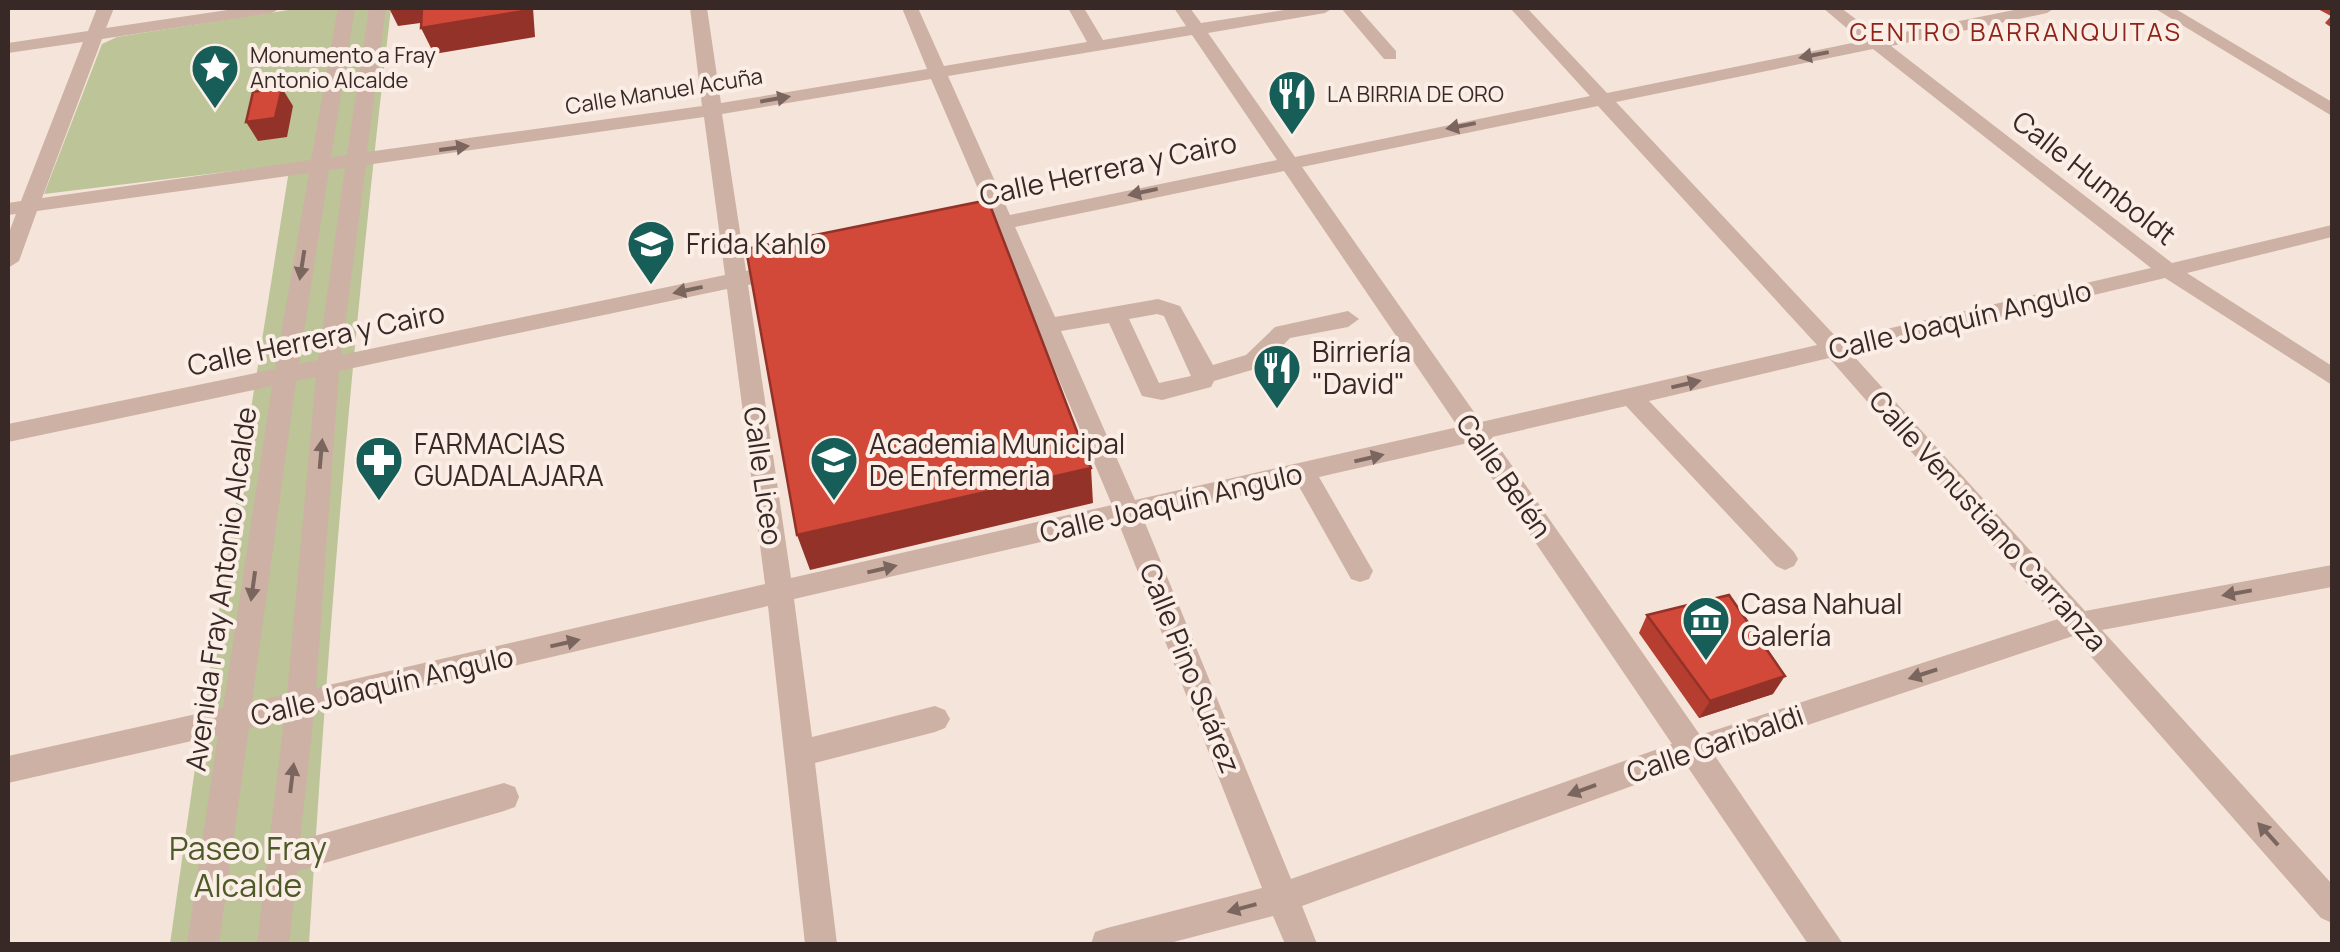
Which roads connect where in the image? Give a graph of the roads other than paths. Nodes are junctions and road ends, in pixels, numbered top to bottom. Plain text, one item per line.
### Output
1 (106, 8) edge
2 (272, 8) edge
3 (346, 8) edge
4 (377, 8) edge
5 (698, 8) edge
6 (910, 8) edge
7 (1076, 8) edge
8 (1182, 8) edge
9 (1325, 8) edge
10 (1350, 8) edge
11 (1518, 8) edge
12 (1831, 8) edge
13 (2047, 8) edge
14 (2163, 8) edge
15 (1195, 28) junction
16 (98, 34) junction
17 (1875, 42) junction
18 (1097, 44) junction
19 (8, 48) edge
20 (1390, 55) dead end
21 (936, 71) junction
22 (1600, 98) junction
23 (711, 110) junction
24 (2332, 110) edge
25 (1287, 161) junction
26 (358, 162) junction
27 (317, 168) junction
28 (17, 208) edge
29 (1004, 222) junction
30 (2332, 231) edge
31 (947, 234) edge
32 (8, 260) edge
33 (812, 263) edge
34 (2168, 271) junction
35 (736, 280) junction
36 (1116, 314) junction
37 (1348, 319) dead end
38 (1049, 326) junction
39 (1834, 349) junction
40 (328, 368) junction
41 (285, 376) junction
42 (1205, 376) junction
43 (2332, 377) edge
44 (1631, 398) junction
45 (8, 434) edge
46 (1476, 435) junction
47 (1304, 473) junction
48 (1128, 513) junction
49 (1785, 558) dead end
50 (1360, 571) dead end
51 (2332, 576) edge
52 (780, 592) junction
53 (2079, 623) junction
54 (300, 706) junction
55 (934, 719) dead end
56 (234, 720) junction
57 (1693, 750) junction
58 (799, 754) junction
59 (8, 769) edge
60 (504, 797) dead end
61 (282, 860) junction
62 (1282, 898) junction
63 (2332, 906) edge
64 (203, 944) edge
65 (273, 944) edge
66 (821, 944) edge
67 (1107, 944) edge
68 (1301, 944) edge
69 (1827, 944) edge

1 - 16 street
2 - 16 street
3 - 27 street, Avenida Fray Antonio Alcalde
4 - 26 street
5 - 23 street, Calle Liceo
6 - 21 street, Calle Pino Suárez
7 - 18 street
8 - 15 street, Calle Belén
9 - 15 street, Calle Manuel Acuña
10 - 20 street
11 - 22 street, Calle Venustiano Carranza
12 - 17 street, Calle Humboldt
13 - 17 street, Calle Herrera y Cairo
14 - 24 street
15 - 18 street, Calle Manuel Acuña
15 - 25 street, Calle Belén
16 - 19 street
16 - 28 street
17 -> 22 street, Calle Herrera y Cairo
17 - 34 street, Calle Humboldt
18 - 21 street, Calle Manuel Acuña
23 -> 21 street, Calle Manuel Acuña
21 - 29 street, Calle Pino Suárez
22 -> 25 street, Calle Herrera y Cairo
22 - 39 street, Calle Venustiano Carranza
26 -> 23 street, Calle Manuel Acuña
23 - 35 street, Calle Liceo
25 -> 29 street, Calle Herrera y Cairo
25 - 46 street, Calle Belén
26 - 27 street, Calle Manuel Acuña
26 - 40 street
27 - 28 street, Calle Manuel Acuña
27 -> 41 street, Avenida Fray Antonio Alcalde
28 - 32 street
29 - 31 street, Calle Herrera y Cairo
29 - 38 street, Calle Pino Suárez
30 - 34 street, Calle Joaquín Angulo
33 - 35 street, Calle Herrera y Cairo
34 - 39 street, Calle Joaquín Angulo
34 - 43 street, Calle Humboldt
35 -> 40 street, Calle Herrera y Cairo
35 - 52 street, Calle Liceo
36 - 38 street
36 - 42 street
36 - 42 street
37 - 42 street
38 - 48 street, Calle Pino Suárez
44 -> 39 street, Calle Joaquín Angulo
39 - 53 street, Calle Venustiano Carranza
40 - 41 street, Calle Herrera y Cairo
54 -> 40 street
41 - 45 street, Calle Herrera y Cairo
41 -> 56 street, Avenida Fray Antonio Alcalde
44 - 46 street, Calle Joaquín Angulo
44 - 49 street
47 -> 46 street, Calle Joaquín Angulo
46 - 57 street, Calle Belén
47 - 48 street, Calle Joaquín Angulo
47 - 50 street
52 -> 48 street, Calle Joaquín Angulo
48 - 62 street, Calle Pino Suárez
51 -> 53 street, Calle Garibaldi
54 -> 52 street, Calle Joaquín Angulo
52 - 58 street, Calle Liceo
53 -> 57 street, Calle Garibaldi
63 -> 53 street, Calle Venustiano Carranza
54 - 56 street, Calle Joaquín Angulo
61 -> 54 street
55 - 58 street
56 - 59 street, Calle Joaquín Angulo
56 - 64 street, Avenida Fray Antonio Alcalde
57 -> 62 street, Calle Garibaldi
57 - 69 street, Calle Belén
58 - 66 street, Calle Liceo
60 - 61 street
61 - 65 street
62 -> 67 street, Calle Garibaldi
62 - 68 street, Calle Pino Suárez

